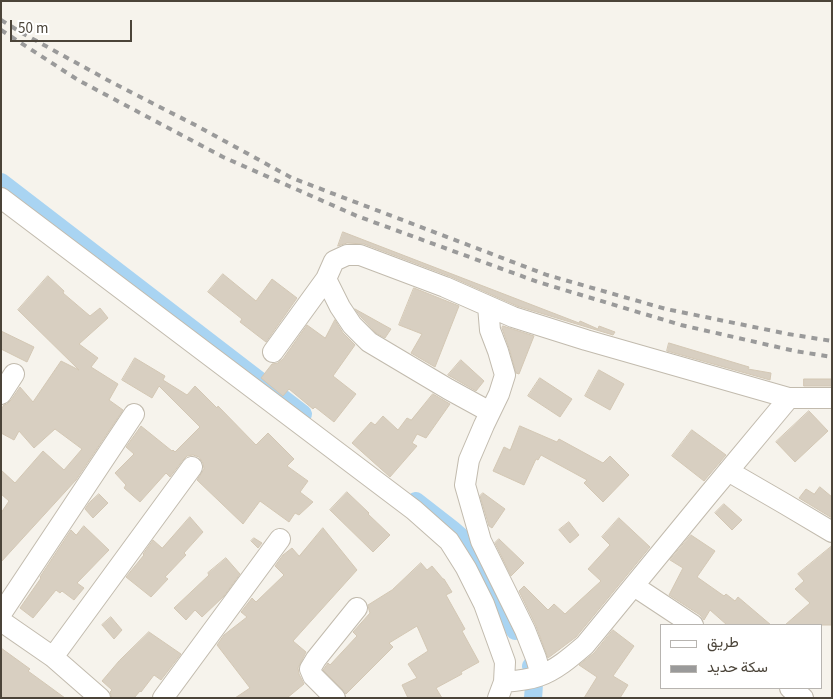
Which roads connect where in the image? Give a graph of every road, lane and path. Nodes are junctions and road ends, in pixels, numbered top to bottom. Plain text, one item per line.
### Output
1 (1, 198) edge
2 (326, 279) junction
3 (488, 306) junction
4 (273, 352) dead end
5 (14, 374) dead end
6 (1, 394) edge
7 (789, 398) junction
8 (832, 398) edge
9 (490, 412) junction
10 (134, 414) dead end
11 (192, 467) dead end
12 (728, 471) junction
13 (832, 532) edge
14 (280, 539) dead end
15 (634, 586) junction
16 (357, 608) dead end
17 (1, 614) edge
18 (1, 621) edge
19 (691, 624) edge
20 (53, 657) junction
21 (536, 677) junction
22 (791, 689) edge
23 (501, 690) edge
24 (100, 698) edge
25 (163, 698) edge
26 (335, 698) edge
27 (803, 698) edge

1 - 23 street
2 - 3 street
2 - 4 street
2 - 9 street
3 - 7 street
3 - 9 street
5 - 6 street
7 - 8 street
7 - 12 street
9 - 21 street
10 - 17 street
11 - 20 street
12 - 13 street
12 - 15 street
14 - 25 street
15 - 19 street
15 - 21 street
16 - 26 street
18 - 20 street
20 - 24 street
21 - 23 street
22 - 27 street

